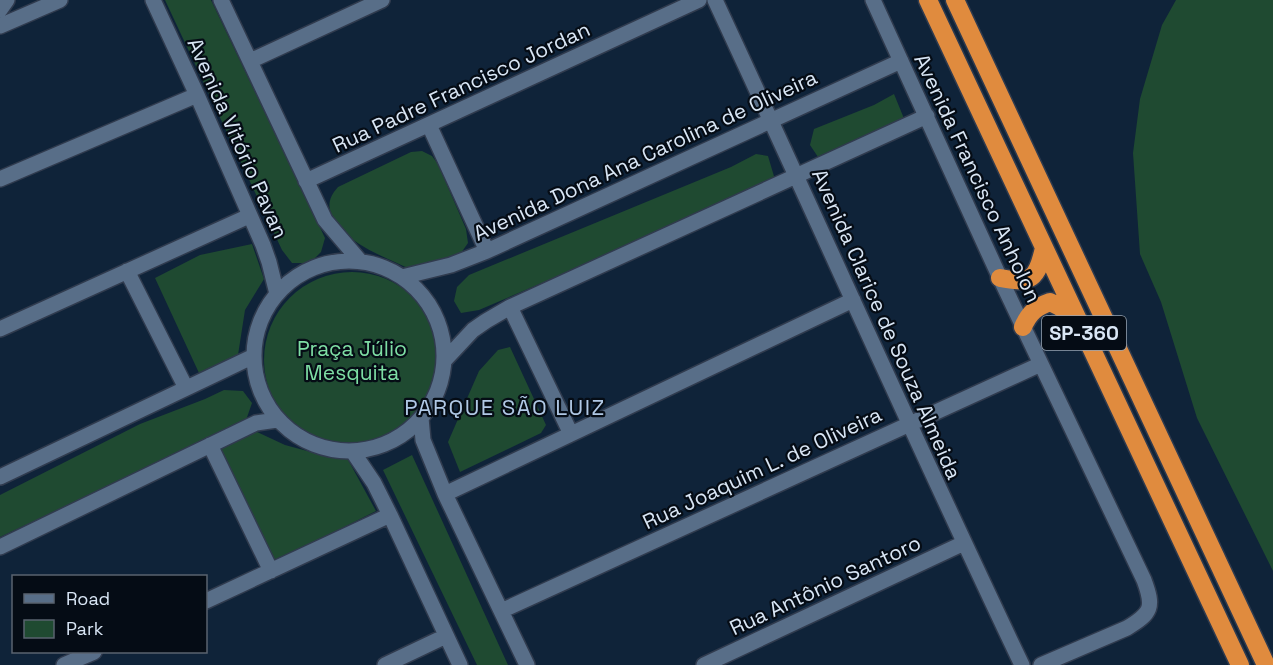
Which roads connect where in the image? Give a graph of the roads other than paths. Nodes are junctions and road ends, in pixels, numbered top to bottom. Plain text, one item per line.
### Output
1 (7, 0) edge
2 (30, 0) edge
3 (60, 0) edge
4 (153, 0) edge
5 (220, 0) edge
6 (382, 0) edge
7 (699, 0) edge
8 (715, 0) edge
9 (873, 0) edge
10 (928, 0) edge
11 (955, 0) edge
12 (45, 7) junction
13 (0, 10) edge
14 (0, 26) edge
15 (250, 61) junction
16 (901, 61) junction
17 (197, 95) junction
18 (927, 116) junction
19 (771, 120) junction
20 (429, 125) junction
21 (797, 176) junction
22 (0, 179) edge
23 (306, 182) junction
24 (249, 216) junction
25 (1044, 248) junction
26 (487, 250) junction
27 (360, 261) junction
28 (127, 271) junction
29 (402, 277) junction
30 (1000, 278) junction
31 (277, 294) junction
32 (853, 300) junction
33 (510, 308) junction
34 (1078, 320) junction
35 (1023, 327) junction
36 (0, 329) edge
37 (254, 356) junction
38 (444, 361) junction
39 (1041, 364) junction
40 (186, 388) junction
41 (421, 418) junction
42 (277, 420) junction
43 (909, 424) junction
44 (571, 434) junction
45 (210, 445) junction
46 (353, 452) junction
47 (0, 477) edge
48 (445, 494) junction
49 (390, 515) junction
50 (964, 543) junction
51 (0, 546) edge
52 (271, 571) junction
53 (207, 601) edge
54 (501, 611) junction
55 (446, 636) junction
56 (90, 653) edge
57 (64, 665) edge
58 (385, 665) edge
59 (460, 665) edge
60 (527, 665) edge
61 (704, 665) edge
62 (1022, 665) edge
63 (1041, 665) edge
64 (1240, 665) edge
65 (1266, 665) edge

1 - 13 street
2 - 12 street
3 - 12 street
4 - 17 street, Avenida Vitório Pavan
5 - 15 street, Avenida Vitório Pavan
6 - 15 street
7 - 20 street, Rua Padre Francisco Jordan
8 - 19 street, Avenida Clarice de Souza Almeida
9 - 16 street, Avenida Francisco Anholon
10 - 25 highway, SP-360
11 - 65 highway, SP-360
12 - 14 street
15 - 23 street, Avenida Vitório Pavan
16 - 18 street, Avenida Francisco Anholon
16 - 19 street, Avenida Dona Ana Carolina de Oliveira
17 - 22 street
17 - 24 street, Avenida Vitório Pavan
18 - 21 street
18 - 30 street, Avenida Francisco Anholon
19 - 21 street, Avenida Clarice de Souza Almeida
19 - 26 street, Avenida Dona Ana Carolina de Oliveira
20 - 23 street, Rua Padre Francisco Jordan
20 - 26 street
21 - 32 street, Avenida Clarice de Souza Almeida
21 - 33 street
23 - 27 street, Avenida Vitório Pavan
24 - 28 street
24 - 31 street, Avenida Vitório Pavan
25 - 30 highway
25 - 34 highway, SP-360
26 - 29 street, Avenida Dona Ana Carolina de Oliveira
27 - 29 street
27 - 31 street
28 - 36 street
28 - 40 street
29 - 38 street
30 - 35 street, Avenida Francisco Anholon
31 - 37 street
32 - 43 street, Avenida Clarice de Souza Almeida
32 - 44 street
33 - 38 street
33 - 44 street
34 - 35 highway
34 - 64 highway, SP-360
35 - 39 street, Avenida Francisco Anholon
37 - 40 street
37 - 42 street
38 - 41 street
39 - 43 street, Rua Joaquim L. de Oliveira
39 - 63 street, Avenida Francisco Anholon
40 - 47 street
41 - 46 street
41 - 48 street
42 - 45 street
42 - 46 street
43 - 50 street, Avenida Clarice de Souza Almeida
43 - 54 street, Rua Joaquim L. de Oliveira
44 - 48 street
45 - 51 street
45 - 52 street
46 - 49 street
48 - 54 street
49 - 52 street
49 - 55 street
50 - 61 street, Rua Antônio Santoro
50 - 62 street, Avenida Clarice de Souza Almeida
52 - 53 street
54 - 60 street
55 - 58 street
55 - 59 street
56 - 57 street

